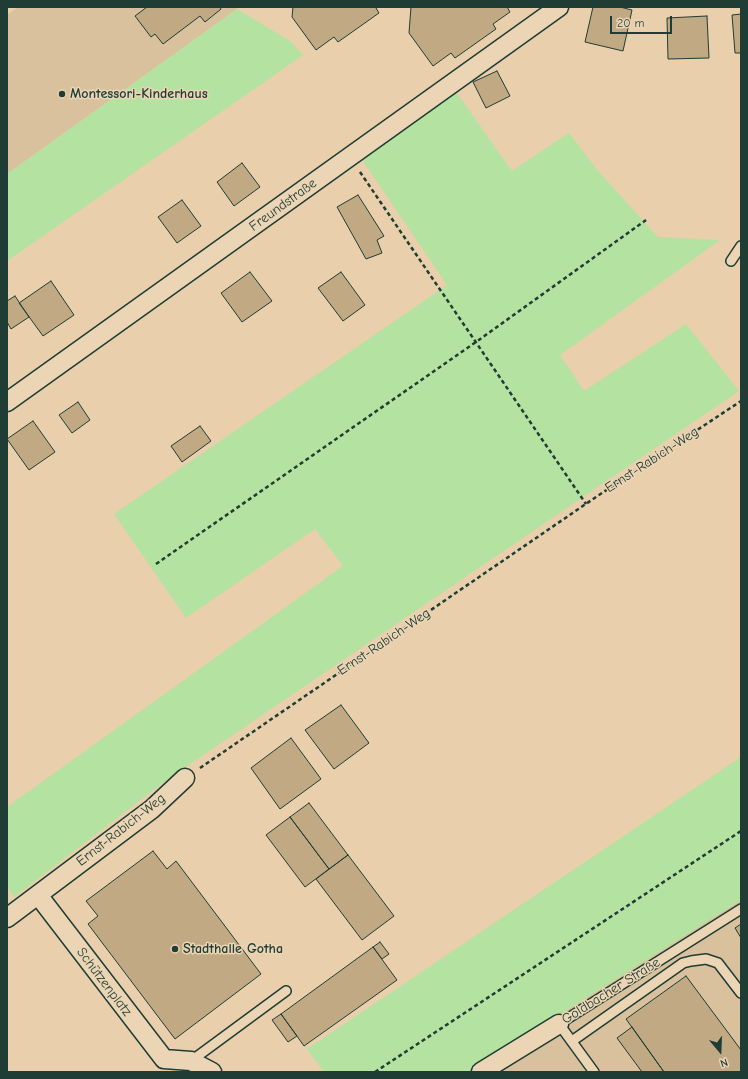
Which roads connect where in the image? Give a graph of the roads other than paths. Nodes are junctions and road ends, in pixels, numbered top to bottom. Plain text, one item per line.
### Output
1 (559, 7) edge
2 (741, 246) edge
3 (731, 261) dead end
4 (7, 402) edge
5 (185, 778) road end
6 (38, 895) junction
7 (741, 909) edge
8 (7, 918) edge
9 (286, 991) dead end
10 (741, 993) edge
11 (559, 1024) junction
12 (572, 1041) junction
13 (191, 1061) junction
14 (212, 1072) edge
15 (481, 1072) edge
16 (594, 1072) edge

1 - 4 street, Freundstraße
2 - 3 lane
5 - 6 street, Ernst-Rabich-Weg
6 - 8 street
6 - 13 street, Schützenplatz
7 - 11 lane, Goldbacher Straße
9 - 13 lane
10 - 12 lane
11 - 12 lane
11 - 15 street, Goldbacher Straße
12 - 16 lane
13 - 14 street, Schützenplatz

